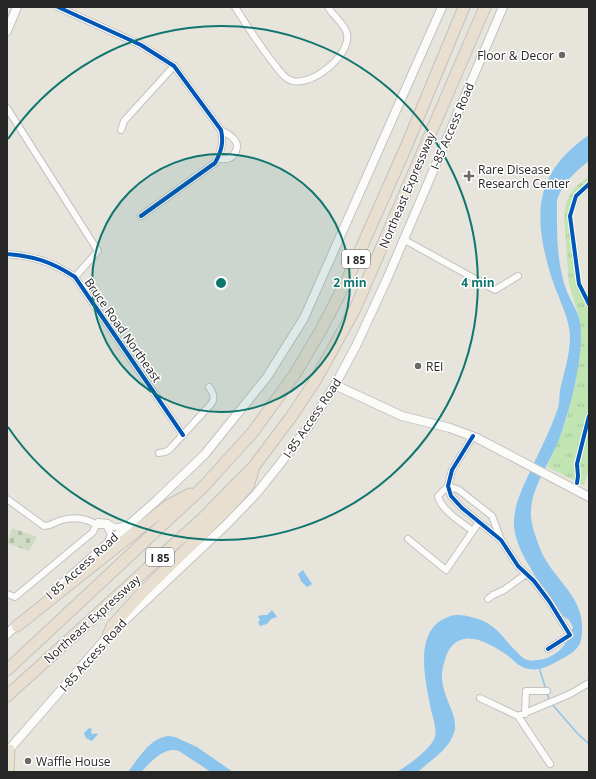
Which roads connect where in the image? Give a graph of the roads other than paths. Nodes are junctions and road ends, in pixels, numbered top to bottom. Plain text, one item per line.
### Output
1 (17, 7) edge
2 (58, 7) edge
3 (235, 7) edge
4 (328, 7) edge
5 (442, 7) edge
6 (464, 7) edge
7 (485, 7) edge
8 (503, 7) edge
9 (7, 31) edge
10 (174, 66) junction
11 (7, 108) edge
12 (121, 130) dead end
13 (221, 130) junction
14 (217, 159) junction
15 (141, 216) dead end
16 (403, 240) junction
17 (7, 254) edge
18 (518, 276) dead end
19 (75, 277) junction
20 (335, 385) junction
21 (209, 388) dead end
22 (183, 435) junction
23 (473, 436) junction
24 (159, 453) dead end
25 (255, 465) junction
26 (204, 486) junction
27 (448, 486) junction
28 (589, 496) edge
29 (7, 499) edge
30 (479, 522) junction
31 (129, 524) junction
32 (96, 525) junction
33 (110, 527) junction
34 (473, 531) junction
35 (408, 539) dead end
36 (501, 540) junction
37 (108, 542) junction
38 (526, 574) junction
39 (7, 594) edge
40 (488, 599) dead end
41 (17, 626) junction
42 (7, 634) edge
43 (108, 636) junction
44 (548, 649) dead end
45 (7, 670) edge
46 (589, 683) edge
47 (547, 691) dead end
48 (7, 696) edge
49 (480, 698) dead end
50 (522, 715) junction
51 (8, 750) edge
52 (550, 764) dead end
53 (9, 772) edge

1 - 9 main road
2 - 10 street
3 - 4 street
5 - 31 main road, I 85 Access Road
6 - 26 highway, Northeast Expressway / I 85
7 - 25 highway, Northeast Expressway / I 85
8 - 16 main road, I-85 Access Road
10 - 12 street
10 - 13 street
11 - 19 street
13 - 14 street
13 - 14 street
14 - 15 street
16 - 18 street
16 - 20 main road, I-85 Access Road
17 - 19 street, Bruce Road Northeast
19 - 22 street, Bruce Road Northeast
20 - 23 main road
20 - 43 main road, I-85 Access Road
21 - 22 street
22 - 24 street
23 - 27 street
23 - 28 main road
25 - 43 highway
25 - 48 highway, Northeast Expressway / I 85
26 - 41 highway
26 - 45 highway, Northeast Expressway / I 85
27 - 30 street
27 - 34 street
27 - 36 street
29 - 32 street
30 - 34 street
30 - 36 street
31 - 33 street
31 - 37 main road, I 85 Access Road
32 - 33 street
32 - 39 street
33 - 37 street
34 - 35 street
36 - 38 street
37 - 41 main road, I 85 Access Road
38 - 40 street
38 - 44 street
41 - 42 main road
43 - 51 main road, I-85 Access Road
46 - 50 street
47 - 50 street
49 - 50 street
50 - 52 street
51 - 53 main road

